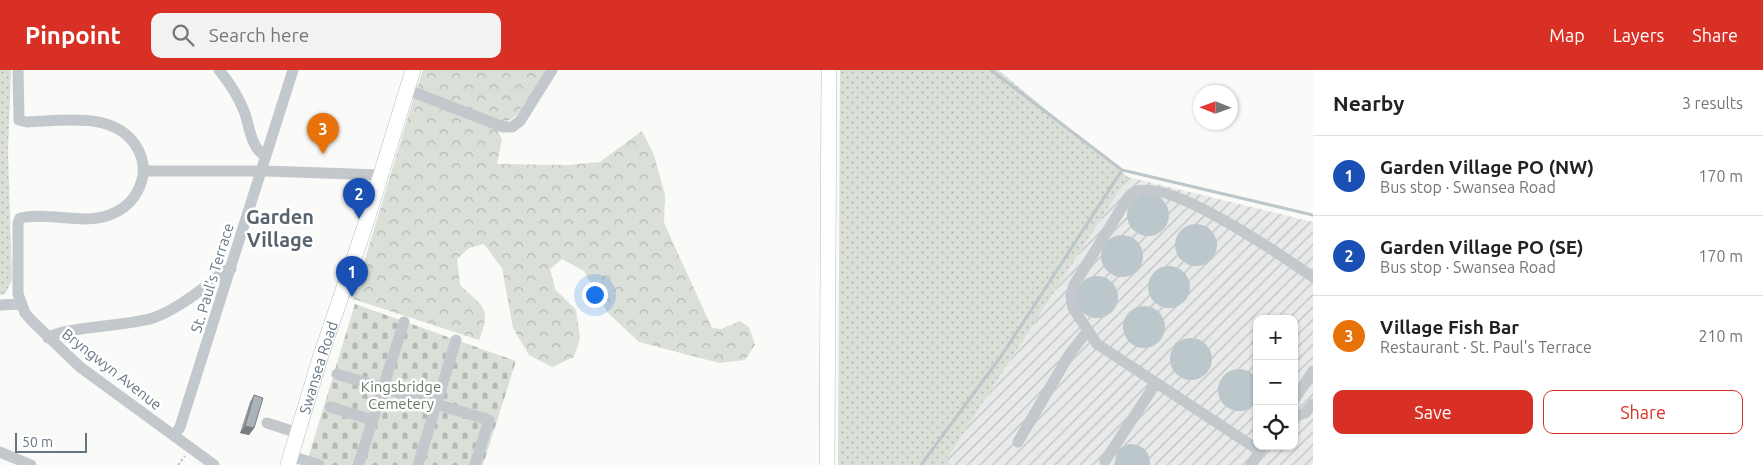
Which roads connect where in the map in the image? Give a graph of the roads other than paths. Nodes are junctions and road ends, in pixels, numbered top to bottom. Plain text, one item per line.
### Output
1 (18, 70) edge
2 (219, 70) edge
3 (293, 70) edge
4 (413, 70) edge
5 (552, 70) edge
6 (830, 70) edge
7 (408, 90) junction
8 (265, 156) junction
9 (143, 171) junction
10 (261, 171) junction
11 (380, 175) junction
12 (231, 269) junction
13 (1313, 277) edge
14 (21, 304) junction
15 (0, 305) edge
16 (404, 322) dead end
17 (1088, 330) junction
18 (48, 338) junction
19 (456, 340) dead end
20 (1312, 373) edge
21 (337, 374) dead end
22 (1156, 383) junction
23 (383, 387) junction
24 (1298, 394) edge
25 (436, 403) junction
26 (1313, 404) edge
27 (330, 407) dead end
28 (1298, 415) edge
29 (372, 420) junction
30 (267, 423) dead end
31 (298, 433) junction
32 (174, 436) junction
33 (1018, 442) dead end
34 (1253, 443) edge
35 (1261, 450) edge
36 (0, 452) edge
37 (290, 461) edge
38 (1105, 461) dead end
39 (359, 464) edge
40 (31, 465) edge
41 (214, 465) edge
42 (319, 465) edge
43 (418, 465) edge
44 (475, 465) edge
45 (828, 465) edge
46 (1251, 465) edge

1 - 9 street
2 - 8 street
3 - 8 street, St. Paul's Terrace
4 - 7 main road, Swansea Road
5 - 7 street
6 - 45 main road
7 - 11 main road, Swansea Road
8 - 10 street, St. Paul's Terrace
9 - 10 street
9 - 14 street, Bryngwyn Avenue
10 - 11 street
10 - 12 street, St. Paul's Terrace
11 - 31 main road, Swansea Road
12 - 18 street
12 - 32 street, St. Paul's Terrace
13 - 17 street
14 - 15 street
14 - 18 street, Bryngwyn Avenue
16 - 23 street
17 - 22 street
17 - 33 street
18 - 32 street, Bryngwyn Avenue
19 - 25 street
20 - 24 street
21 - 23 street
22 - 34 street
22 - 38 street
23 - 25 street
23 - 29 street
25 - 43 street
25 - 44 street
26 - 28 street
27 - 29 street
29 - 39 street
30 - 31 street
31 - 37 main road, Swansea Road
32 - 41 street, Bryngwyn Avenue
35 - 46 street
36 - 40 street
37 - 42 street

